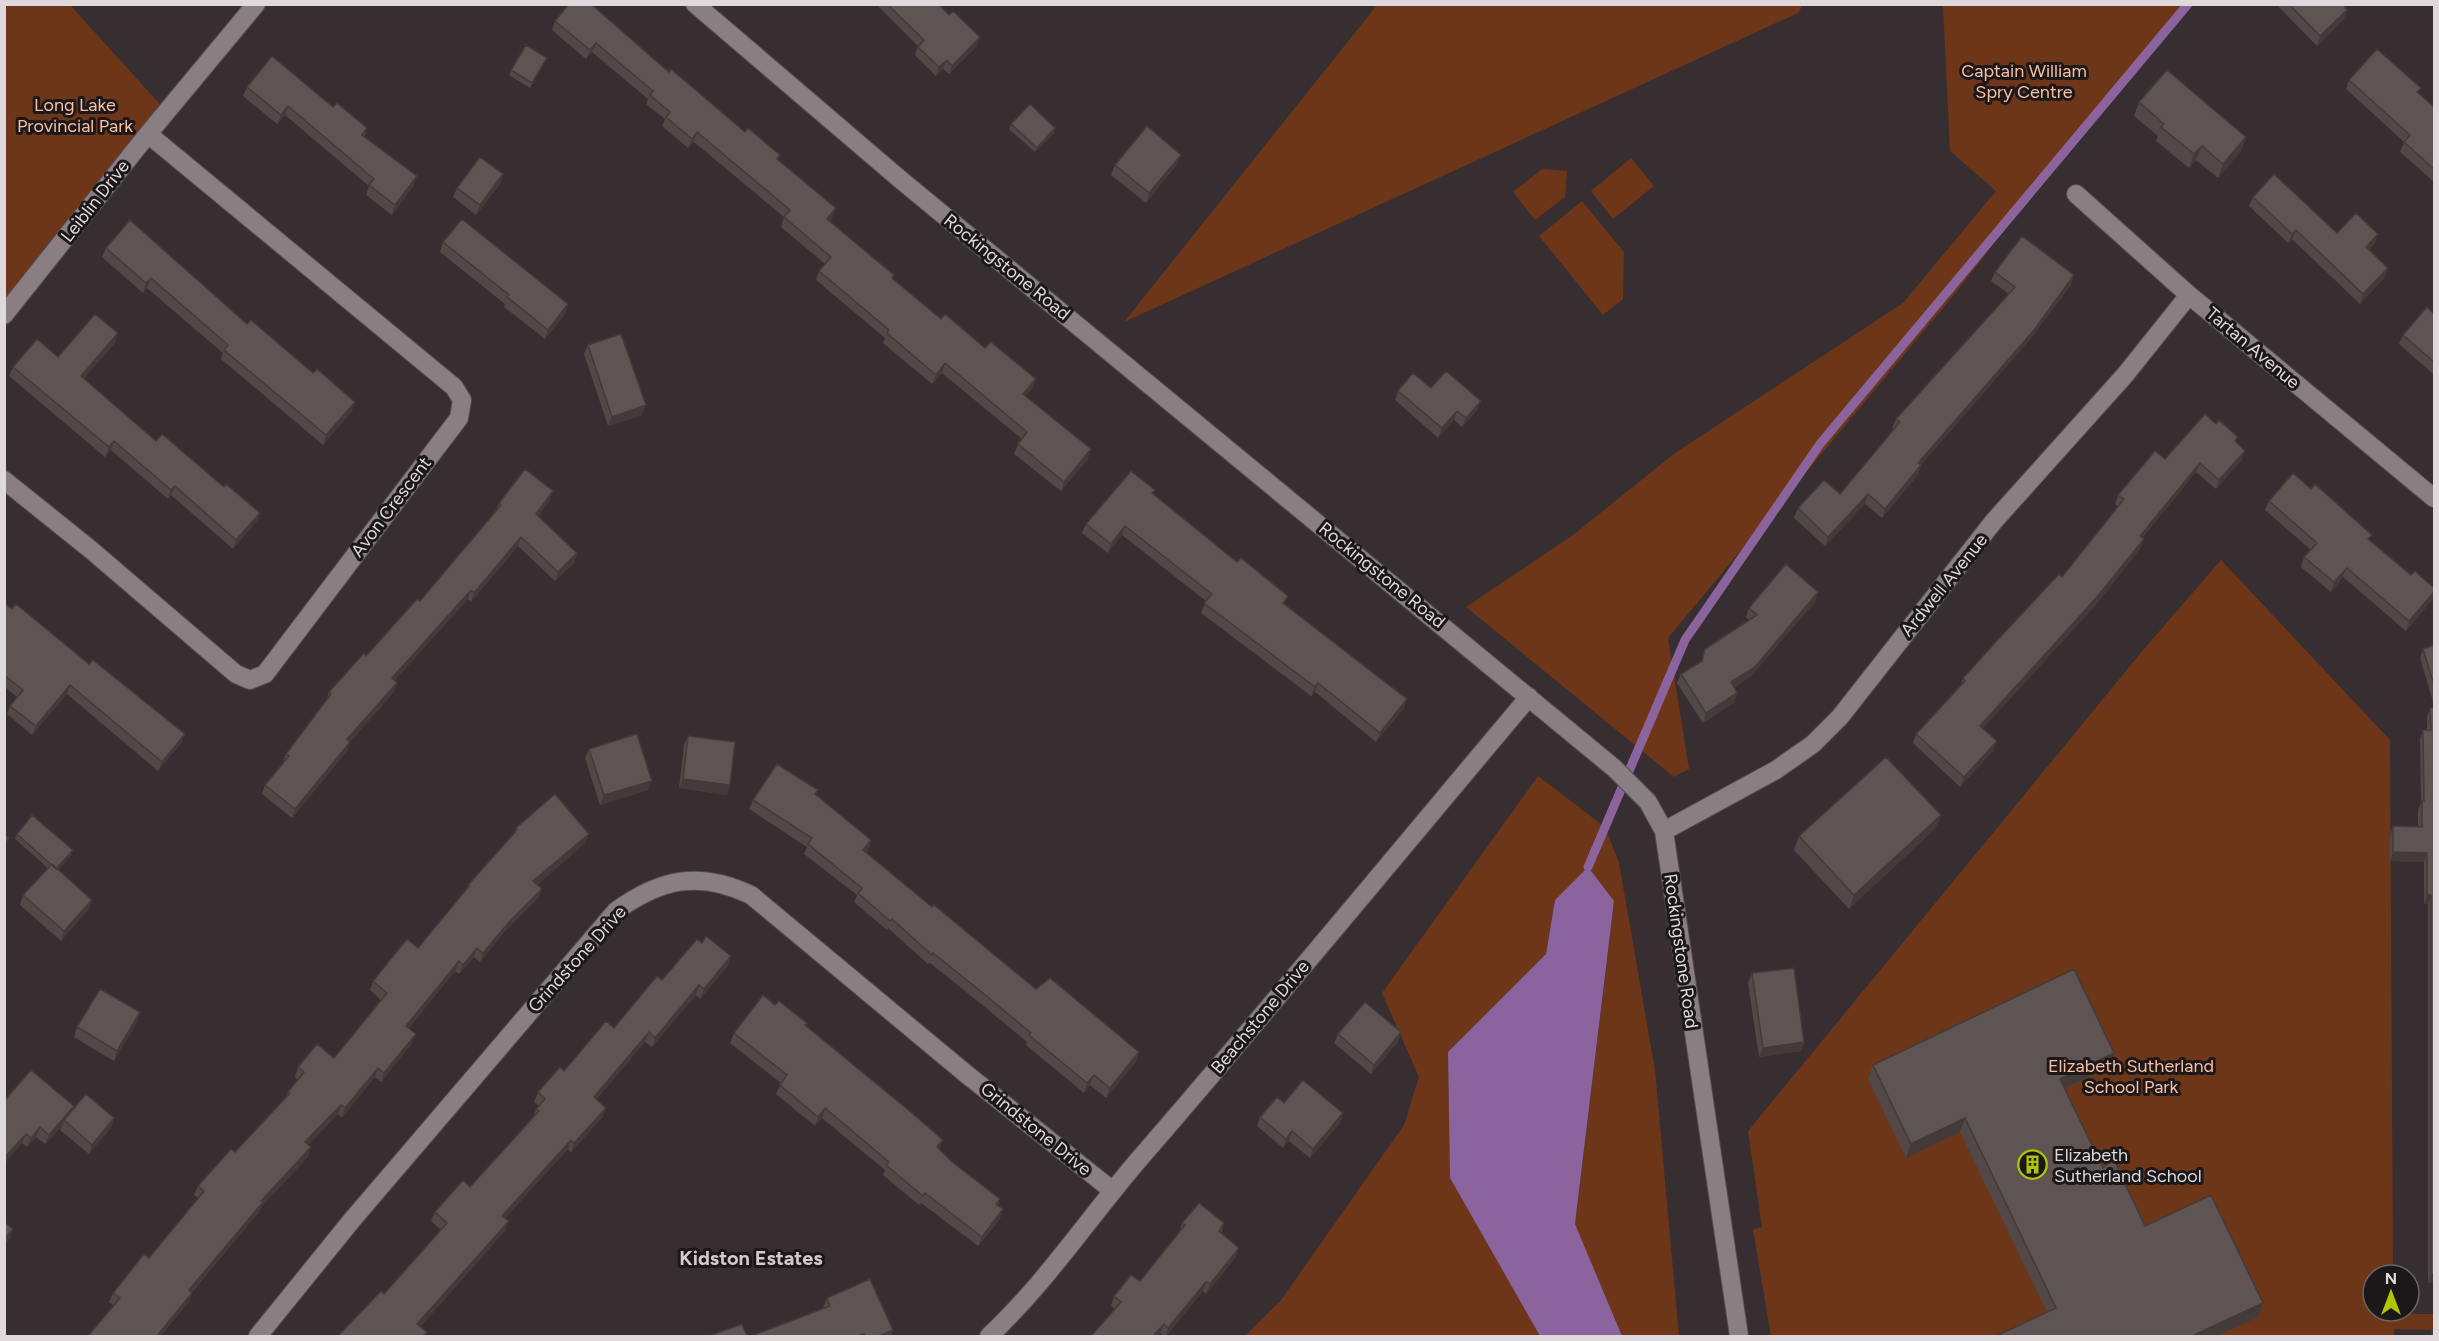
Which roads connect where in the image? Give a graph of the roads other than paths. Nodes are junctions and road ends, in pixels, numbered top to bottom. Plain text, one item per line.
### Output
1 (256, 4) edge
2 (695, 4) edge
3 (148, 134) junction
4 (2076, 194) dead end
5 (2189, 295) junction
6 (4, 315) edge
7 (4, 480) edge
8 (2434, 498) edge
9 (1529, 697) junction
10 (1664, 831) junction
11 (1113, 1191) junction
12 (258, 1336) edge
13 (989, 1336) edge
14 (1739, 1336) edge

1 - 3 street, Leiblin Drive
2 - 9 street, Rockingstone Road
3 - 6 street, Leiblin Drive
3 - 7 street, Avon Crescent
4 - 5 street, Tartan Avenue
5 - 8 street, Tartan Avenue
5 - 10 street, Ardwell Avenue
9 - 10 street, Rockingstone Road
9 - 11 street, Beachstone Drive
10 - 14 street, Rockingstone Road
11 - 12 street, Grindstone Drive
11 - 13 street, Beachstone Drive

